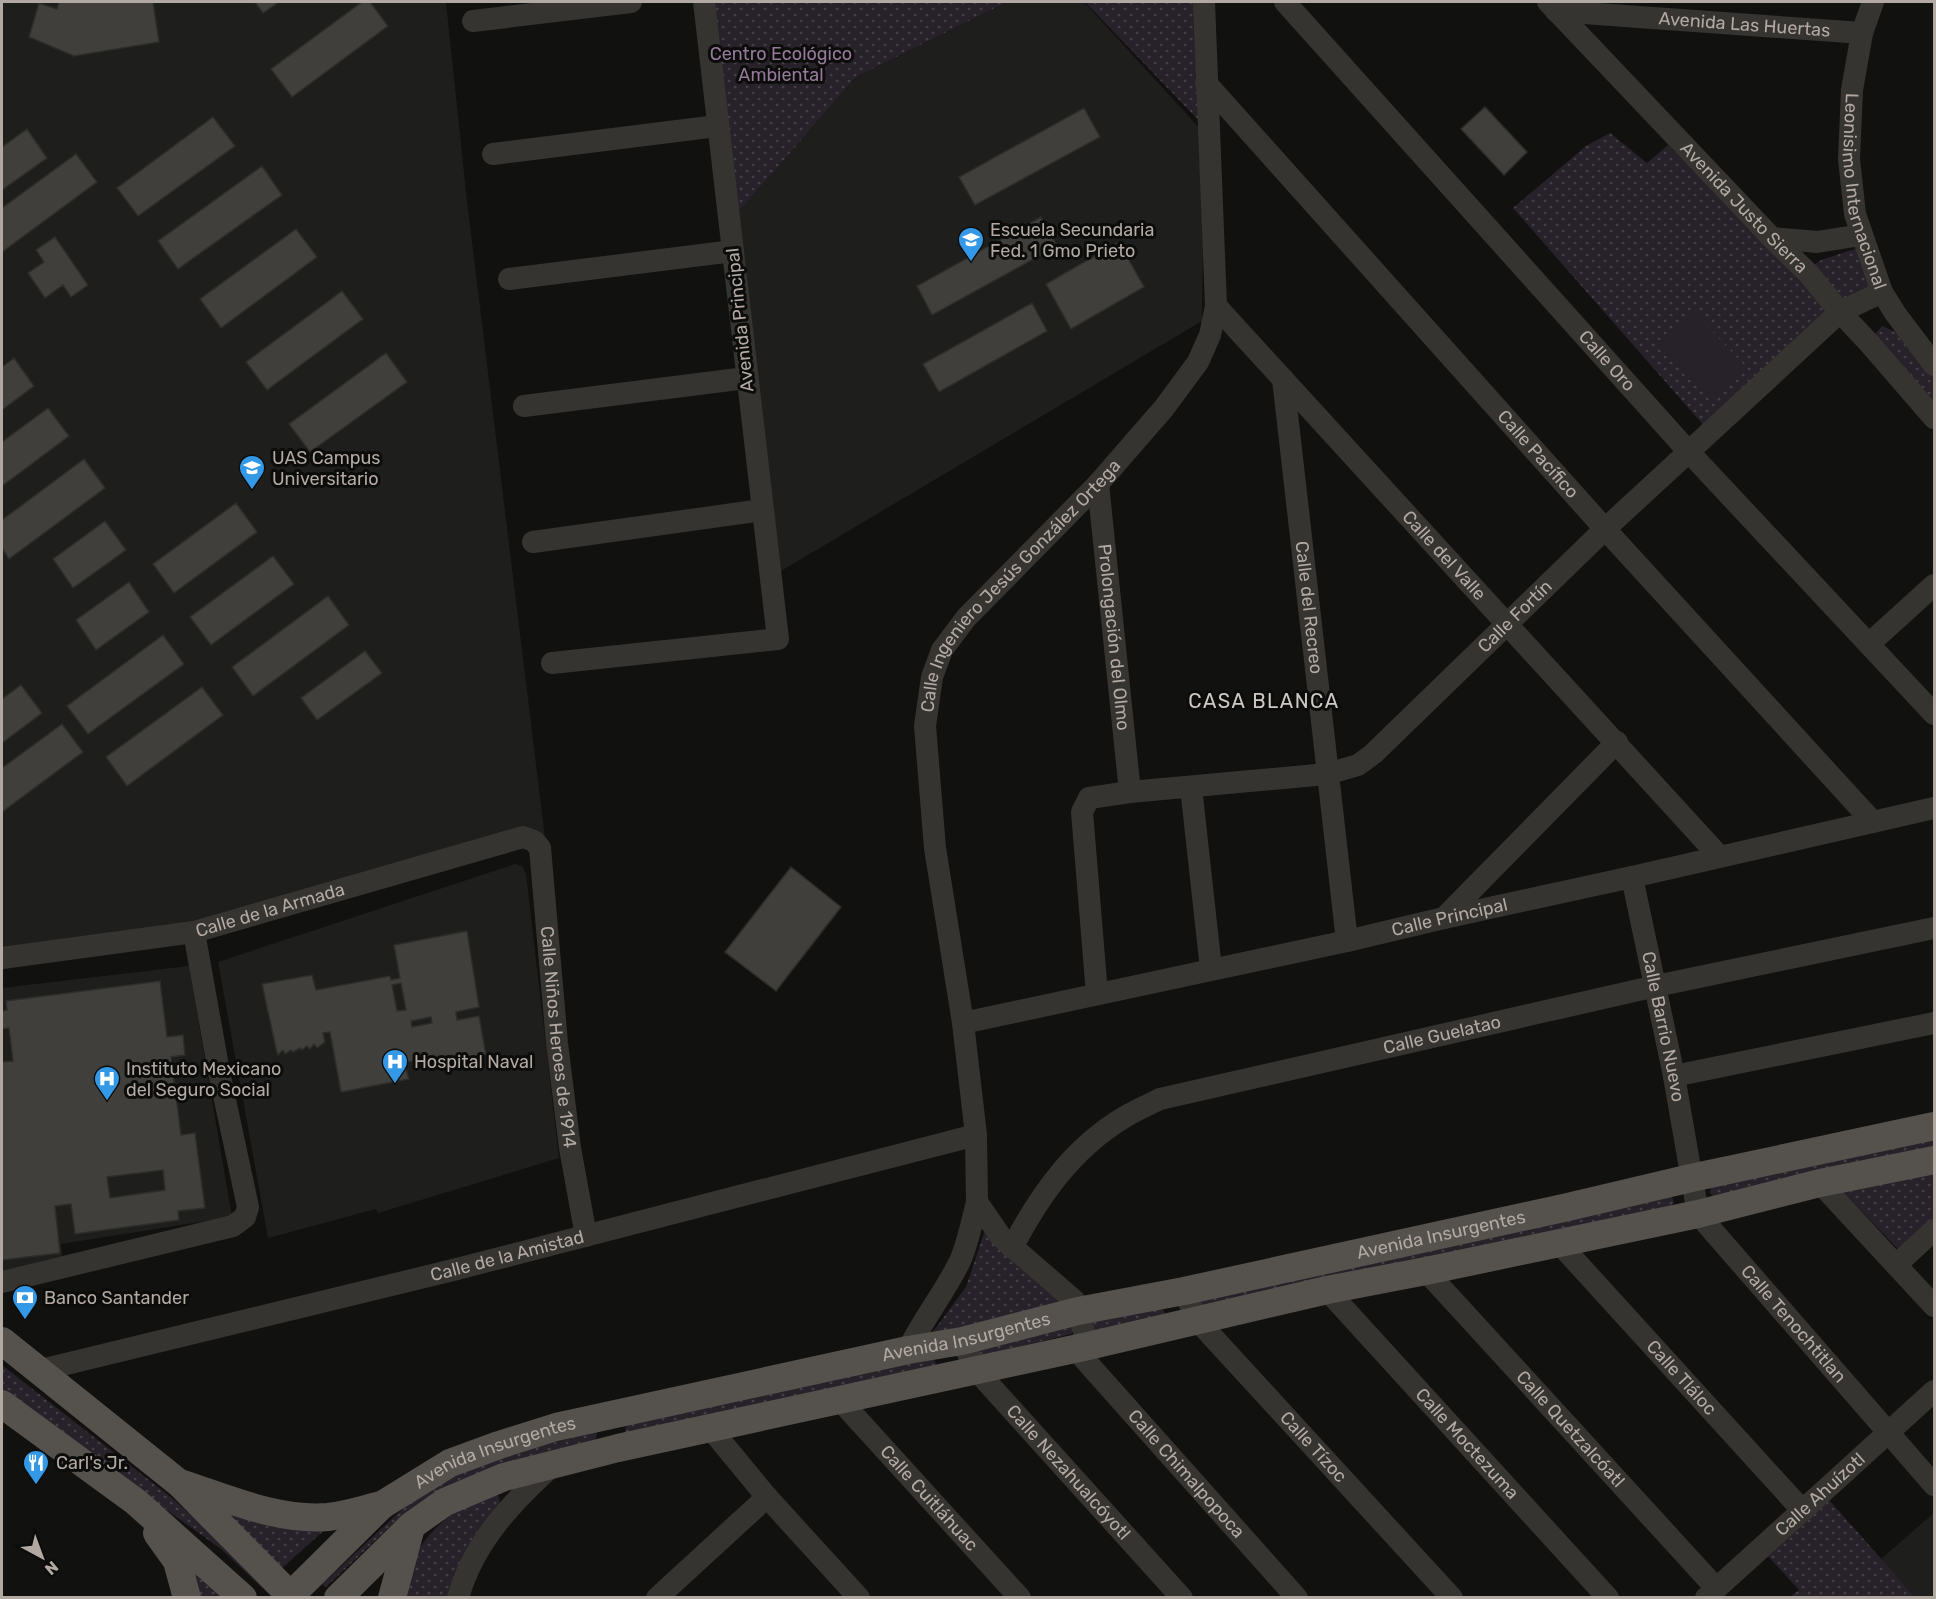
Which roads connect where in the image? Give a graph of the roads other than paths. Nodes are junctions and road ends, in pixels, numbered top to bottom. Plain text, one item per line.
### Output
1 (631, 2) edge
2 (704, 2) edge
3 (1204, 2) edge
4 (1285, 2) edge
5 (1873, 2) edge
6 (1552, 6) edge
7 (473, 21) dead end
8 (1862, 33) junction
9 (1206, 83) junction
10 (717, 126) junction
11 (493, 154) dead end
12 (1861, 235) junction
13 (1772, 238) junction
14 (733, 251) junction
15 (509, 279) dead end
16 (1882, 292) junction
17 (1216, 306) junction
18 (1839, 312) junction
19 (1935, 365) edge
20 (746, 378) junction
21 (1283, 380) junction
22 (524, 406) dead end
23 (1935, 418) edge
24 (1688, 451) junction
25 (1098, 484) junction
26 (762, 510) junction
27 (1605, 529) junction
28 (533, 542) dead end
29 (1935, 585) edge
30 (1506, 623) junction
31 (1869, 644) junction
32 (552, 663) dead end
33 (1935, 714) edge
34 (1617, 742) junction
35 (1327, 774) junction
36 (1191, 787) junction
37 (1130, 792) junction
38 (1935, 808) edge
39 (1873, 822) junction
40 (534, 841) joint
41 (1719, 856) junction
42 (1632, 877) junction
43 (1444, 918) junction
44 (1935, 928) edge
45 (194, 932) junction
46 (1347, 941) junction
47 (2, 958) edge
48 (1211, 969) junction
49 (1656, 986) junction
50 (1097, 994) junction
51 (963, 1023) junction
52 (1935, 1023) edge
53 (1674, 1077) junction
54 (1935, 1126) edge
55 (976, 1135) junction
56 (1935, 1160) edge
57 (1691, 1178) junction
58 (1820, 1184) junction
59 (977, 1202) junction
60 (1698, 1214) junction
61 (1935, 1230) edge
62 (586, 1236) junction
63 (1559, 1243) junction
64 (1012, 1248) junction
65 (1896, 1265) junction
66 (1426, 1271) junction
67 (2, 1282) edge
68 (1327, 1290) junction
69 (1184, 1292) junction
70 (1935, 1306) edge
71 (1078, 1311) junction
72 (1197, 1320) junction
73 (2, 1341) edge
74 (962, 1341) junction
75 (1089, 1346) junction
76 (908, 1350) junction
77 (976, 1370) junction
78 (37, 1371) junction
79 (1935, 1390) edge
80 (839, 1399) junction
81 (2, 1404) edge
82 (607, 1415) junction
83 (710, 1428) junction
84 (1889, 1432) junction
85 (618, 1448) junction
86 (553, 1465) junction
87 (178, 1482) junction
88 (1935, 1485) edge
89 (767, 1497) junction
90 (136, 1502) junction
91 (382, 1505) junction
92 (1803, 1511) junction
93 (411, 1526) junction
94 (1711, 1593) edge
95 (291, 1597) edge
96 (187, 1598) edge
97 (243, 1598) edge
98 (338, 1598) edge
99 (392, 1598) edge
100 (458, 1598) edge
101 (657, 1598) edge
102 (859, 1598) edge
103 (1020, 1598) edge
104 (1182, 1598) edge
105 (1297, 1598) edge
106 (1452, 1598) edge
107 (1608, 1598) edge

1 - 7 street
2 - 10 street, Avenida Principal
3 - 9 street, Calle Ingeniero Jesús González Ortega
4 - 24 street, Calle Oro
5 - 8 street, Leonisimo Internacional
6 - 8 street, Avenida Las Huertas
6 - 13 street, Avenida Justo Sierra
8 - 12 street, Leonisimo Internacional
9 - 17 street, Calle Ingeniero Jesús González Ortega
9 - 27 street, Calle Pacífico
10 - 11 street
10 - 14 street, Avenida Principal
12 - 13 street
12 - 16 street, Leonisimo Internacional
13 - 18 street, Avenida Justo Sierra
14 - 15 street
14 - 20 street, Avenida Principal
16 - 18 street, Calle Fortín
16 - 19 street, Leonisimo Internacional
17 - 21 street, Calle del Valle
17 - 25 street, Calle Ingeniero Jesús González Ortega
18 - 23 street, Avenida Justo Sierra
18 - 24 street, Calle Fortín
20 - 22 street
20 - 26 street, Avenida Principal
21 - 30 street, Calle del Valle
21 - 35 street, Calle del Recreo
24 - 27 street, Calle Fortín
24 - 31 street, Calle Oro
25 - 37 street, Prolongación del Olmo
25 - 51 street, Calle Ingeniero Jesús González Ortega
26 - 28 street
26 - 32 street, Avenida Principal
27 - 30 street, Calle Fortín
27 - 39 street, Calle Pacífico
29 - 31 street
30 - 34 street, Calle del Valle
30 - 35 street, Calle Fortín
31 - 33 street, Calle Oro
34 - 41 street, Calle del Valle
34 - 43 street
35 - 36 street, Calle Fortín
35 - 46 street, Calle del Recreo
36 - 37 street, Calle Fortín
36 - 48 street
37 - 50 street, Calle Fortín
38 - 39 street, Calle Principal
39 - 41 street, Calle Principal
40 - 45 street, Calle de la Armada
40 - 62 street, Calle Niños Heroes de 1914
41 - 42 street, Calle Principal
42 - 43 street, Calle Principal
42 - 49 street, Calle Barrio Nuevo
43 - 46 street, Calle Principal
44 - 49 street, Calle Guelatao
45 - 47 street, Calle de la Armada
45 - 67 street
46 - 48 street, Calle Principal
48 - 50 street, Calle Principal
49 - 53 street, Calle Barrio Nuevo
49 - 64 street, Calle Guelatao
50 - 51 street, Calle Principal
51 - 55 street, Calle Ingeniero Jesús González Ortega
52 - 53 street
53 - 57 street, Calle Barrio Nuevo
54 - 57 main road, Avenida Insurgentes
55 - 59 street, Calle Ingeniero Jesús González Ortega
55 - 62 street, Calle de la Amistad
56 - 58 main road, Avenida Insurgentes
57 - 60 street
57 - 69 main road, Avenida Insurgentes
58 - 60 main road, Avenida Insurgentes
58 - 65 street
59 - 64 street
59 - 76 street, Calle Ingeniero Jesús González Ortega
60 - 63 main road, Avenida Insurgentes
60 - 84 street, Calle Tenochtitlan
61 - 65 street
62 - 78 street, Calle de la Amistad
63 - 66 main road, Avenida Insurgentes
63 - 92 street, Calle Tláloc
64 - 71 street
65 - 70 street
66 - 68 main road, Avenida Insurgentes
66 - 94 street, Calle Quetzalcóatl
68 - 72 main road, Avenida Insurgentes
68 - 107 street, Calle Moctezuma
69 - 71 main road, Avenida Insurgentes
69 - 72 street, Calle Tízoc
71 - 74 main road, Avenida Insurgentes
71 - 75 street
72 - 75 main road, Avenida Insurgentes
72 - 106 street, Calle Tízoc
73 - 78 main road
74 - 76 main road, Avenida Insurgentes
74 - 77 street, Calle Nezahualcóyotl
75 - 77 main road, Avenida Insurgentes
75 - 105 street, Calle Chimalpopoca
76 - 82 main road, Avenida Insurgentes
77 - 80 main road, Avenida Insurgentes
77 - 104 street, Calle Nezahualcóyotl
78 - 87 main road
79 - 84 street, Calle Ahuízotl
80 - 83 main road, Avenida Insurgentes
80 - 103 street, Calle Cuitláhuac
81 - 90 main road
82 - 85 main road
82 - 91 main road, Avenida Insurgentes
83 - 85 main road, Avenida Insurgentes
83 - 89 street
84 - 88 street, Calle Tenochtitlan
84 - 92 street, Calle Ahuízotl
85 - 86 main road, Avenida Insurgentes
86 - 93 main road, Avenida Insurgentes
86 - 100 street, Avenida Insurgentes
87 - 91 main road
87 - 95 main road
89 - 101 street
89 - 102 street
90 - 96 main road
90 - 97 main road
91 - 95 main road, Avenida Insurgentes
92 - 94 street, Calle Ahuízotl
93 - 98 main road, Avenida Insurgentes
93 - 99 main road

